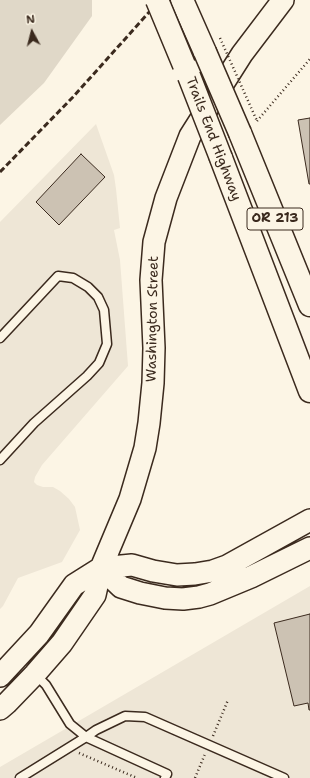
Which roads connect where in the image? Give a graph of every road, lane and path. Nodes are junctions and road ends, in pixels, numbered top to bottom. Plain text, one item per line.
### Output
1 (157, 0) edge
2 (182, 0) edge
3 (283, 0) edge
4 (207, 41) junction
5 (310, 59) edge
6 (249, 127) junction
7 (310, 305) edge
8 (0, 338) edge
9 (310, 391) edge
10 (0, 460) edge
11 (310, 520) edge
12 (310, 548) edge
13 (100, 568) junction
14 (35, 674) junction
15 (0, 676) edge
16 (0, 709) edge
17 (86, 737) junction
18 (69, 748) junction
19 (20, 778) edge
20 (137, 778) edge
21 (165, 778) edge
22 (284, 778) edge

1 - 9 highway, Trails End Highway / OR 213, bridge
2 - 4 highway, Trails End Highway / OR 213
3 - 13 main road, Washington Street
4 - 6 highway, Trails End Highway / OR 213, bridge
4 - 6 path, bridge
5 - 6 path
6 - 7 highway, Trails End Highway / OR 213
8 - 10 lane
11 - 13 main road
12 - 13 main road
13 - 14 main road, Washington Street
13 - 15 main road
14 - 16 main road, Washington Street
14 - 17 lane
17 - 18 lane
17 - 21 lane
17 - 22 lane
18 - 19 lane
18 - 20 path

